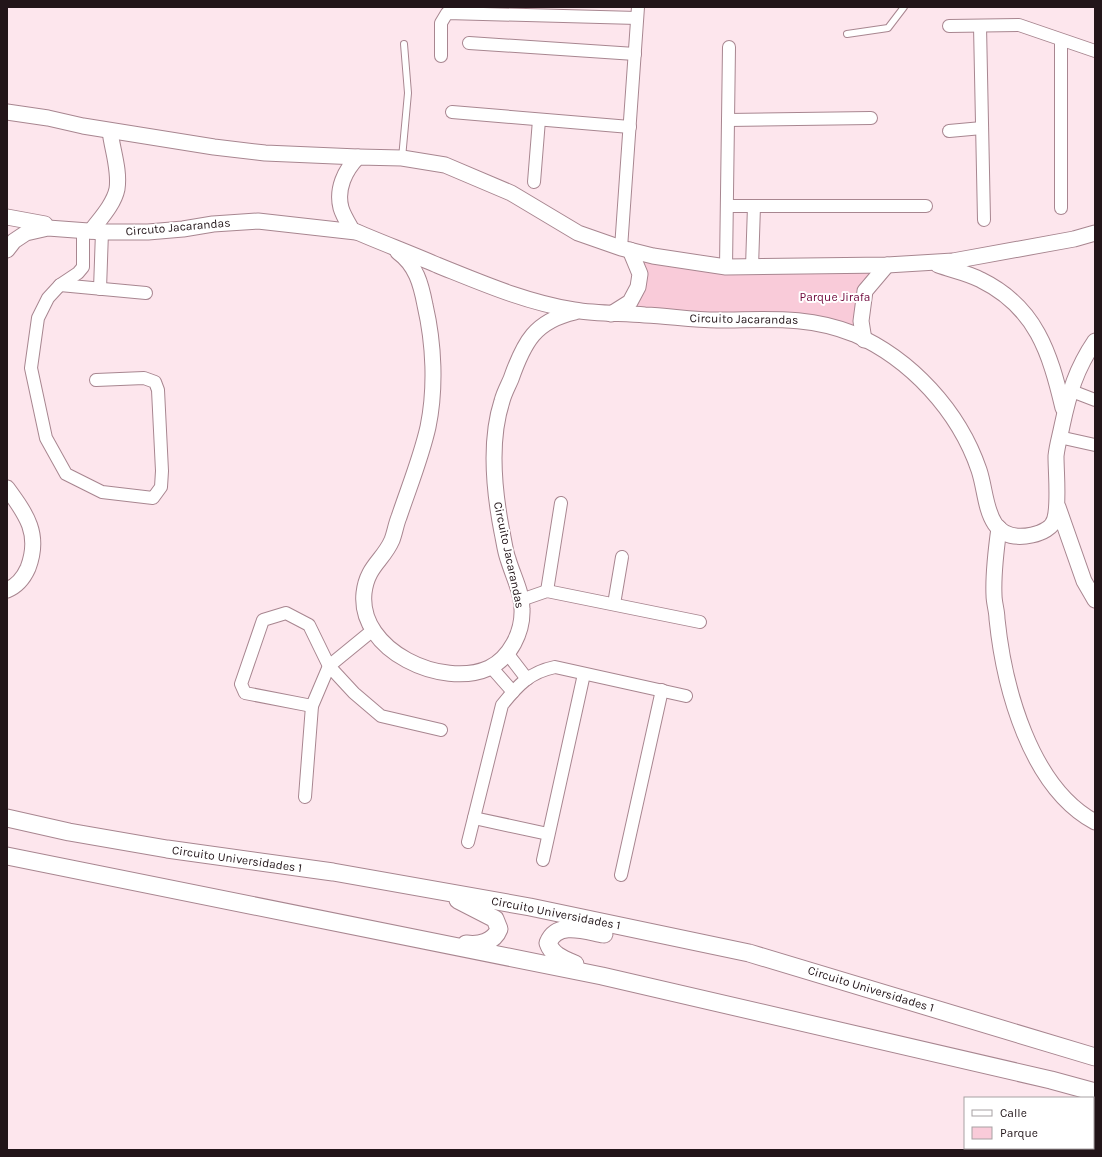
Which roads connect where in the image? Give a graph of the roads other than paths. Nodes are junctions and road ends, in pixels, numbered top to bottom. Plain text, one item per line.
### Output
1 (904, 7) edge
2 (638, 13) edge
3 (949, 26) dead end
4 (980, 26) junction
5 (847, 34) dead end
6 (1061, 41) junction
7 (469, 43) dead end
8 (404, 44) dead end
9 (729, 47) dead end
10 (1095, 51) edge
11 (635, 54) junction
12 (441, 56) dead end
13 (7, 112) edge
14 (452, 112) dead end
15 (871, 118) dead end
16 (538, 120) junction
17 (728, 120) junction
18 (630, 127) junction
19 (982, 128) junction
20 (110, 130) junction
21 (949, 131) dead end
22 (358, 157) junction
23 (402, 158) junction
24 (534, 182) dead end
25 (727, 206) junction
26 (754, 206) junction
27 (926, 206) dead end
28 (1061, 208) dead end
29 (7, 217) edge
30 (984, 220) dead end
31 (59, 227) junction
32 (92, 231) junction
33 (356, 232) junction
34 (1095, 233) edge
35 (391, 246) junction
36 (626, 249) junction
37 (7, 250) edge
38 (932, 262) junction
39 (887, 265) junction
40 (726, 267) junction
41 (752, 267) junction
42 (60, 285) junction
43 (100, 289) junction
44 (146, 293) dead end
45 (582, 311) junction
46 (611, 314) junction
47 (864, 340) junction
48 (1095, 341) edge
49 (96, 380) dead end
50 (1070, 390) junction
51 (1095, 400) edge
52 (1065, 413) junction
53 (1059, 437) junction
54 (1095, 445) edge
55 (7, 488) edge
56 (1056, 499) junction
57 (561, 503) dead end
58 (999, 528) junction
59 (622, 557) dead end
60 (7, 590) edge
61 (547, 591) junction
62 (521, 600) junction
63 (1095, 600) edge
64 (614, 604) junction
65 (700, 622) dead end
66 (373, 630) junction
67 (507, 653) junction
68 (329, 666) junction
69 (490, 667) junction
70 (584, 674) junction
71 (527, 679) junction
72 (662, 690) junction
73 (513, 692) junction
74 (686, 696) dead end
75 (312, 706) junction
76 (441, 730) dead end
77 (305, 797) dead end
78 (7, 818) edge
79 (474, 818) junction
80 (1095, 822) edge
81 (548, 834) junction
82 (468, 842) dead end
83 (7, 856) edge
84 (543, 860) dead end
85 (622, 874) dead end
86 (442, 892) junction
87 (432, 941) junction
88 (749, 953) junction
89 (602, 976) junction
90 (1095, 1057) edge
91 (1095, 1092) edge

1 - 5 lane
2 - 11 street
2 - 12 street
3 - 4 street
4 - 6 street
4 - 19 street
6 - 10 street
6 - 28 street
7 - 11 street
8 - 23 lane
9 - 17 street
11 - 18 street
13 - 20 street
14 - 16 street
15 - 17 street
16 - 18 street
16 - 24 street
17 - 25 street
18 - 36 street
19 - 21 street
19 - 30 street
20 - 22 street
20 - 32 street
22 - 23 street
22 - 33 street
23 - 36 street
25 - 26 street
25 - 40 street
26 - 27 street
26 - 41 street
29 - 31 street
31 - 32 street, Circuto Jacarandas
31 - 37 street, Circuto Jacarandas
32 - 33 street, Circuto Jacarandas
32 - 42 street
32 - 43 street
33 - 35 street, Circuto Jacarandas
34 - 38 street
35 - 45 street, Circuto Jacarandas
35 - 66 street, Circuito Jacarandas
36 - 40 street
36 - 46 street
38 - 39 street
38 - 52 street
39 - 41 street
39 - 47 street
40 - 41 street
42 - 43 street
42 - 49 street
43 - 44 street
45 - 46 street, Circuito Jacarandas
45 - 62 street, Circuito Jacarandas
46 - 47 street, Circuito Jacarandas
47 - 58 street, Circuito Jacarandas
48 - 50 street
50 - 51 street
50 - 52 street
52 - 53 street
53 - 54 street
53 - 56 street
55 - 60 street
56 - 58 street
56 - 63 street
57 - 61 street
58 - 80 street
59 - 64 street
61 - 62 street
61 - 64 street
62 - 67 street, Circuito Jacarandas
64 - 65 street
66 - 68 street
66 - 69 street, Circuito Jacarandas
67 - 69 street, Circuito Jacarandas
67 - 71 street
68 - 75 street
68 - 75 street
68 - 76 street
69 - 73 street
70 - 71 street
70 - 72 street
70 - 81 street
71 - 73 street
72 - 74 street
72 - 85 street
73 - 79 street
75 - 77 street
78 - 86 main road, Circuito Universidades 1
79 - 81 street
79 - 82 street
81 - 84 street
83 - 87 main road
86 - 87 main road
86 - 88 main road, Circuito Universidades 1
87 - 89 main road
88 - 89 main road
88 - 90 main road, Circuito Universidades 1
89 - 91 main road

